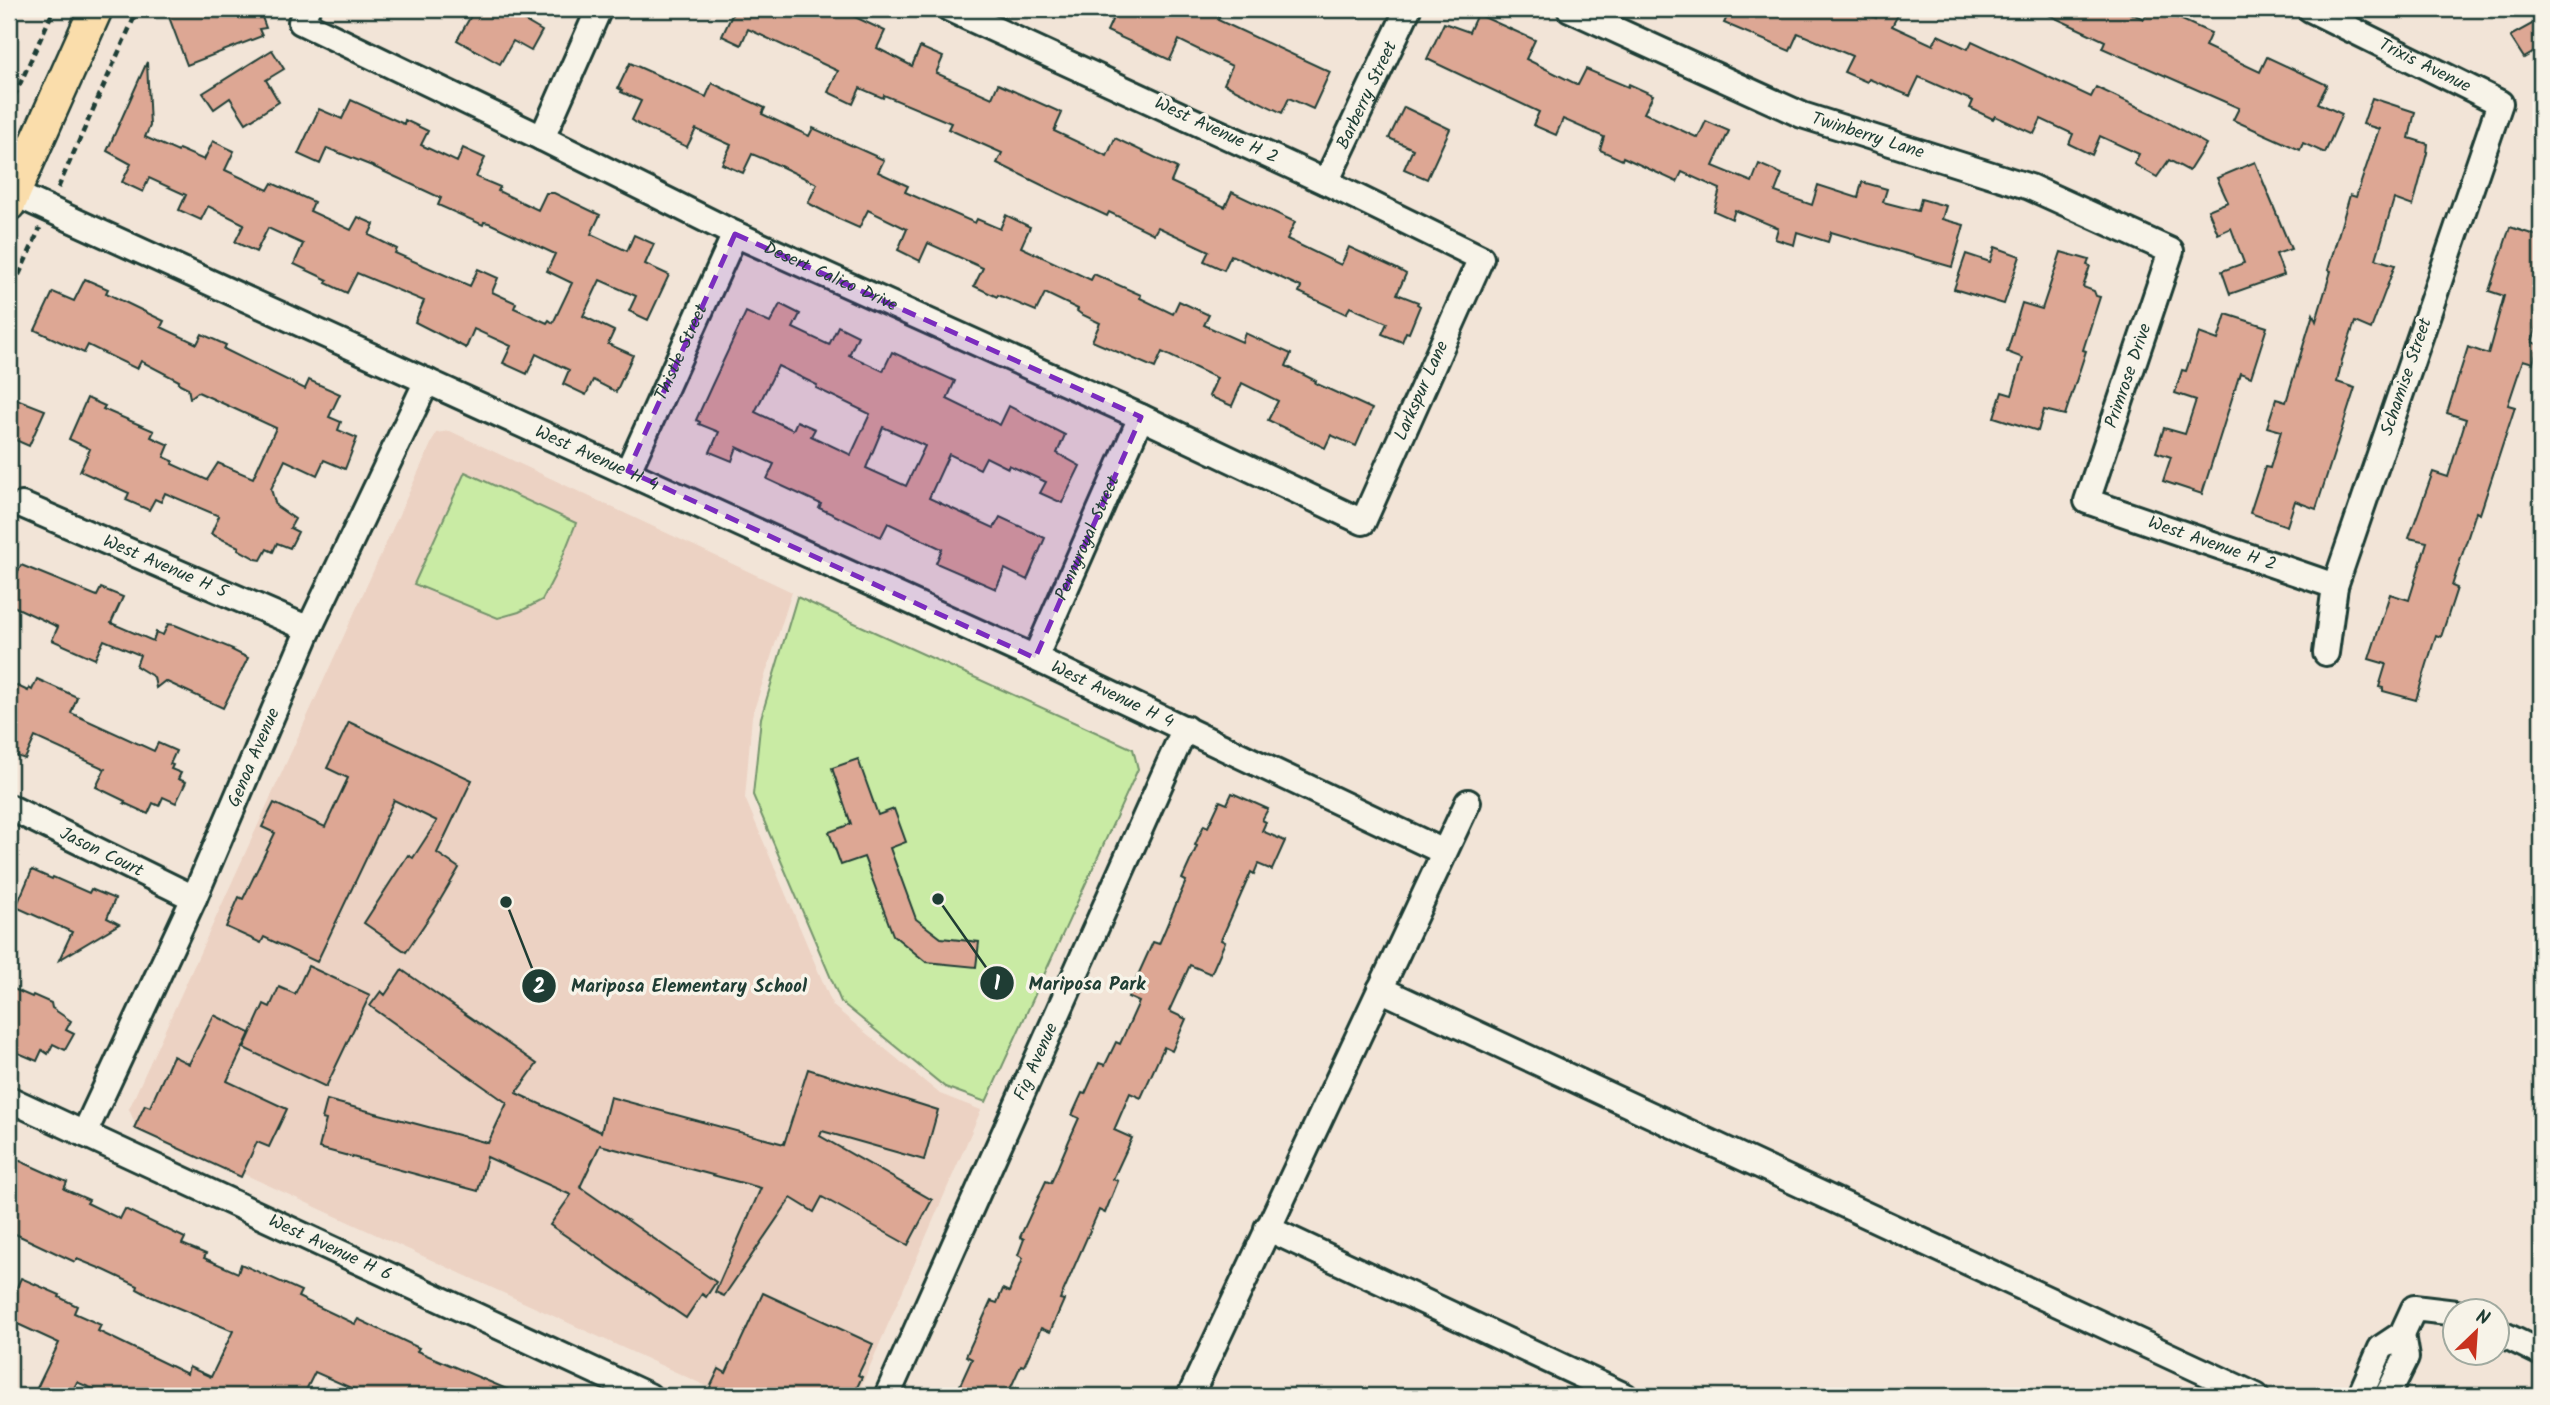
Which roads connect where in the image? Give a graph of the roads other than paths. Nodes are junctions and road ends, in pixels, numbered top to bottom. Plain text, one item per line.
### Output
1 (96, 9) edge
2 (599, 9) edge
3 (950, 9) edge
4 (1408, 9) edge
5 (1570, 9) edge
6 (2310, 9) edge
7 (304, 15) edge
8 (2500, 103) joint
9 (542, 138) junction
10 (1326, 182) junction
11 (10, 196) edge
12 (735, 234) junction
13 (2171, 251) joint
14 (1481, 258) joint
15 (427, 381) junction
16 (1141, 417) junction
17 (628, 471) junction
18 (2087, 501) joint
19 (22, 505) dead end
20 (1363, 522) joint
21 (2335, 586) junction
22 (309, 629) junction
23 (2326, 653) dead end
24 (1035, 658) junction
25 (1185, 728) junction
26 (1468, 802) dead end
27 (9, 807) edge
28 (1444, 852) junction
29 (194, 898) junction
30 (1380, 989) junction
31 (9, 1099) edge
32 (84, 1134) junction
33 (1267, 1228) junction
34 (2442, 1311) edge
35 (2402, 1334) junction
36 (2512, 1339) edge
37 (2541, 1353) edge
38 (649, 1396) edge
39 (887, 1396) edge
40 (1190, 1396) edge
41 (1625, 1396) edge
42 (2256, 1396) edge
43 (2366, 1396) edge
44 (2387, 1396) edge

1 - 11 main road
2 - 9 street
3 - 10 street, West Avenue H 2
4 - 10 street, Barberry Street
5 - 13 street, Twinberry Lane
6 - 8 street, Trixis Avenue
7 - 9 street, Desert Calico Drive
8 - 21 street, Schamise Street
9 - 12 street, Desert Calico Drive
10 - 14 street, West Avenue H 2
11 - 15 street, West Avenue H 4
12 - 16 street, Desert Calico Drive
12 - 17 street, Thistle Street
13 - 18 street, Primrose Drive
14 - 20 street, Larkspur Lane
15 - 17 street, West Avenue H 4
15 - 22 street, Genoa Avenue
16 - 20 street, Desert Calico Drive
16 - 24 street, Pennyroyal Street
17 - 24 street, West Avenue H 4
18 - 21 street, West Avenue H 2
19 - 22 street, West Avenue H 5
21 - 23 street, Schamise Street
22 - 29 street, Genoa Avenue
24 - 25 street, West Avenue H 4
25 - 28 street, West Avenue H 4
25 - 39 street, Fig Avenue
26 - 28 street
27 - 29 street, Jason Court
28 - 30 street
29 - 32 street, Genoa Avenue
30 - 33 street
30 - 42 street
31 - 32 street, West Avenue H 6
32 - 38 street, West Avenue H 6
33 - 40 street
33 - 41 street
34 - 35 street
35 - 43 street
35 - 44 street
36 - 37 street

